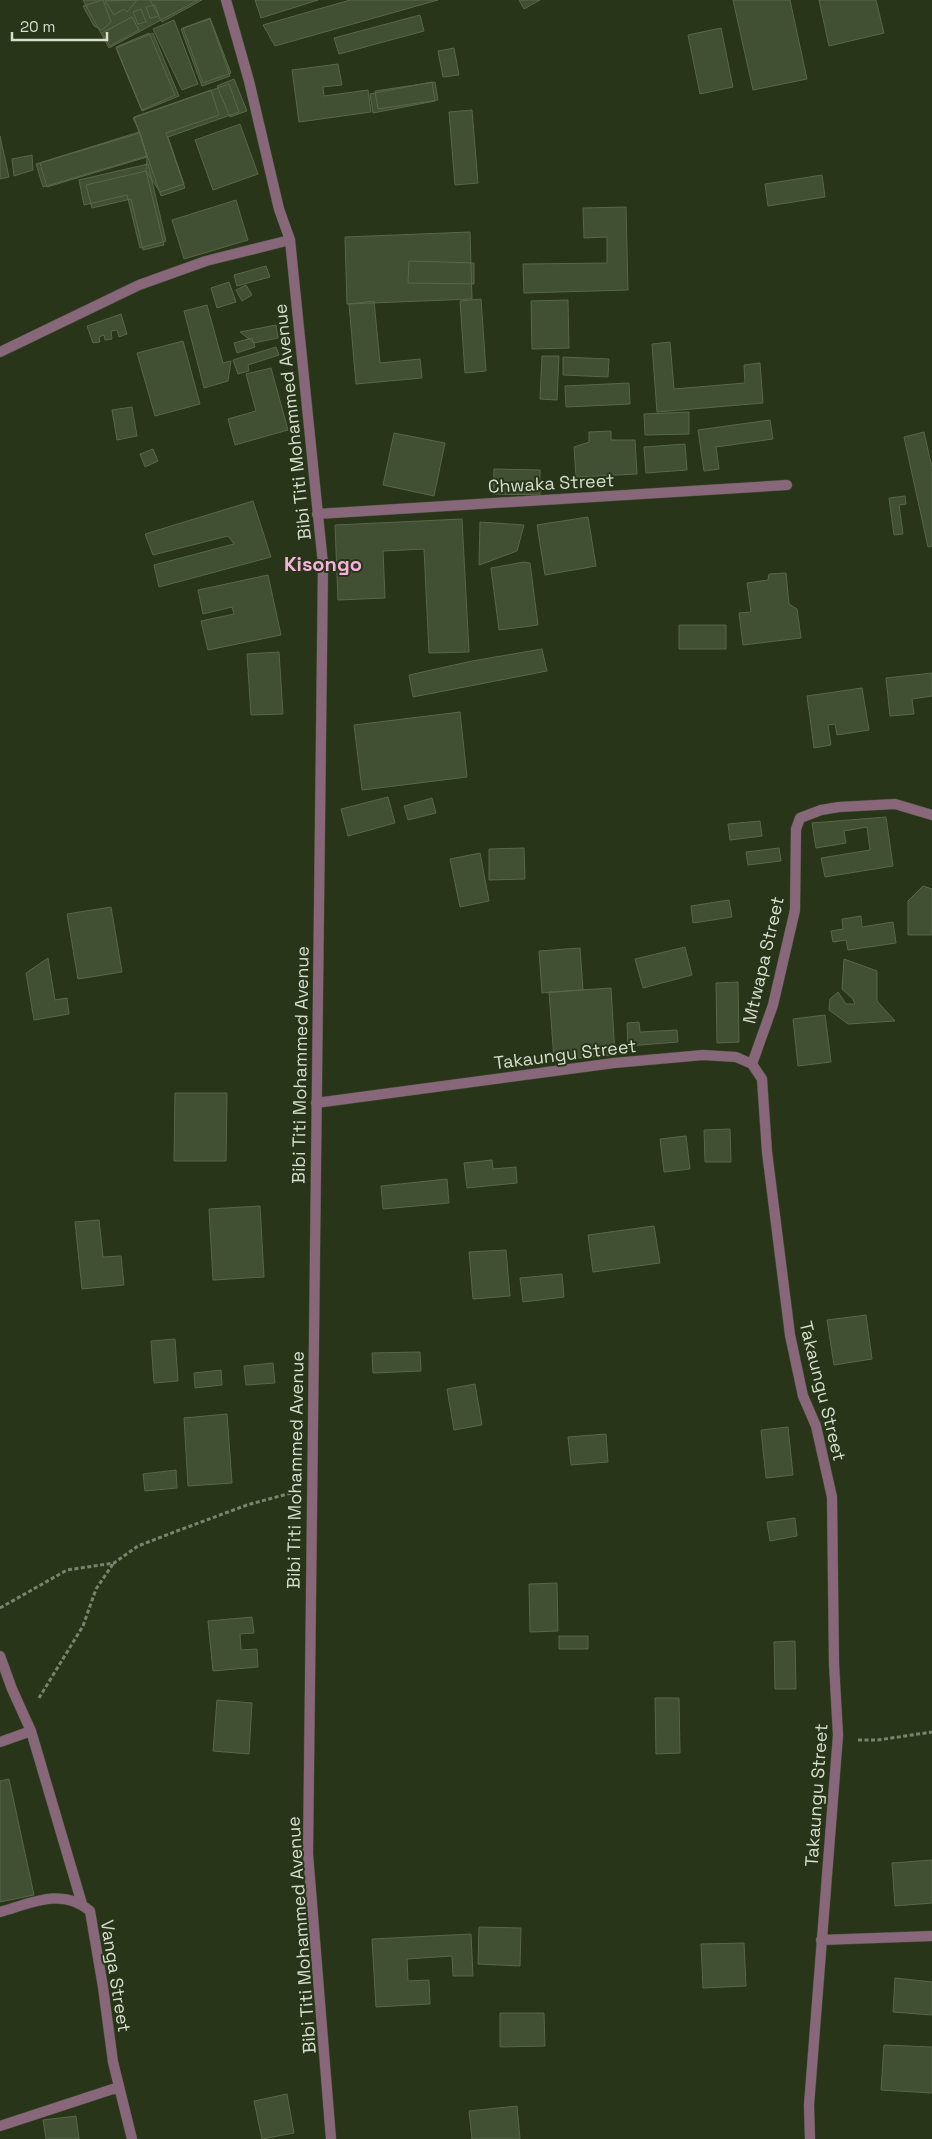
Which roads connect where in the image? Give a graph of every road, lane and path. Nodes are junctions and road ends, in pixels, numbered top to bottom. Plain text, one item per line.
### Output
1 (226, 0) edge
2 (290, 240) junction
3 (0, 352) edge
4 (787, 485) dead end
5 (317, 514) junction
6 (932, 815) edge
7 (752, 1064) junction
8 (316, 1103) junction
9 (311, 1488) junction
10 (114, 1563) junction
11 (0, 1608) edge
12 (0, 1656) edge
13 (28, 1726) junction
14 (932, 1732) edge
15 (838, 1735) junction
16 (0, 1742) edge
17 (82, 1904) junction
18 (0, 1912) edge
19 (932, 1936) edge
20 (821, 1940) junction
21 (119, 2088) junction
22 (0, 2126) edge
23 (132, 2139) edge
24 (331, 2139) edge
25 (810, 2139) edge

1 - 2 street, Bibi Titi Mohammed Avenue
2 - 3 street
2 - 5 street, Bibi Titi Mohammed Avenue
4 - 5 street, Chwaka Street
5 - 8 street, Bibi Titi Mohammed Avenue
6 - 7 street, Mtwapa Street
7 - 8 street, Takaungu Street
7 - 15 street, Takaungu Street
8 - 9 street, Bibi Titi Mohammed Avenue
9 - 10 path
9 - 24 street, Bibi Titi Mohammed Avenue
10 - 11 path
10 - 13 path
12 - 13 street
13 - 16 street
13 - 17 street
14 - 15 path
15 - 20 street, Takaungu Street
17 - 18 street, Vanga Street
17 - 21 street, Vanga Street
19 - 20 street
20 - 25 street, Takaungu Street
21 - 22 street
21 - 23 street, Vanga Street

